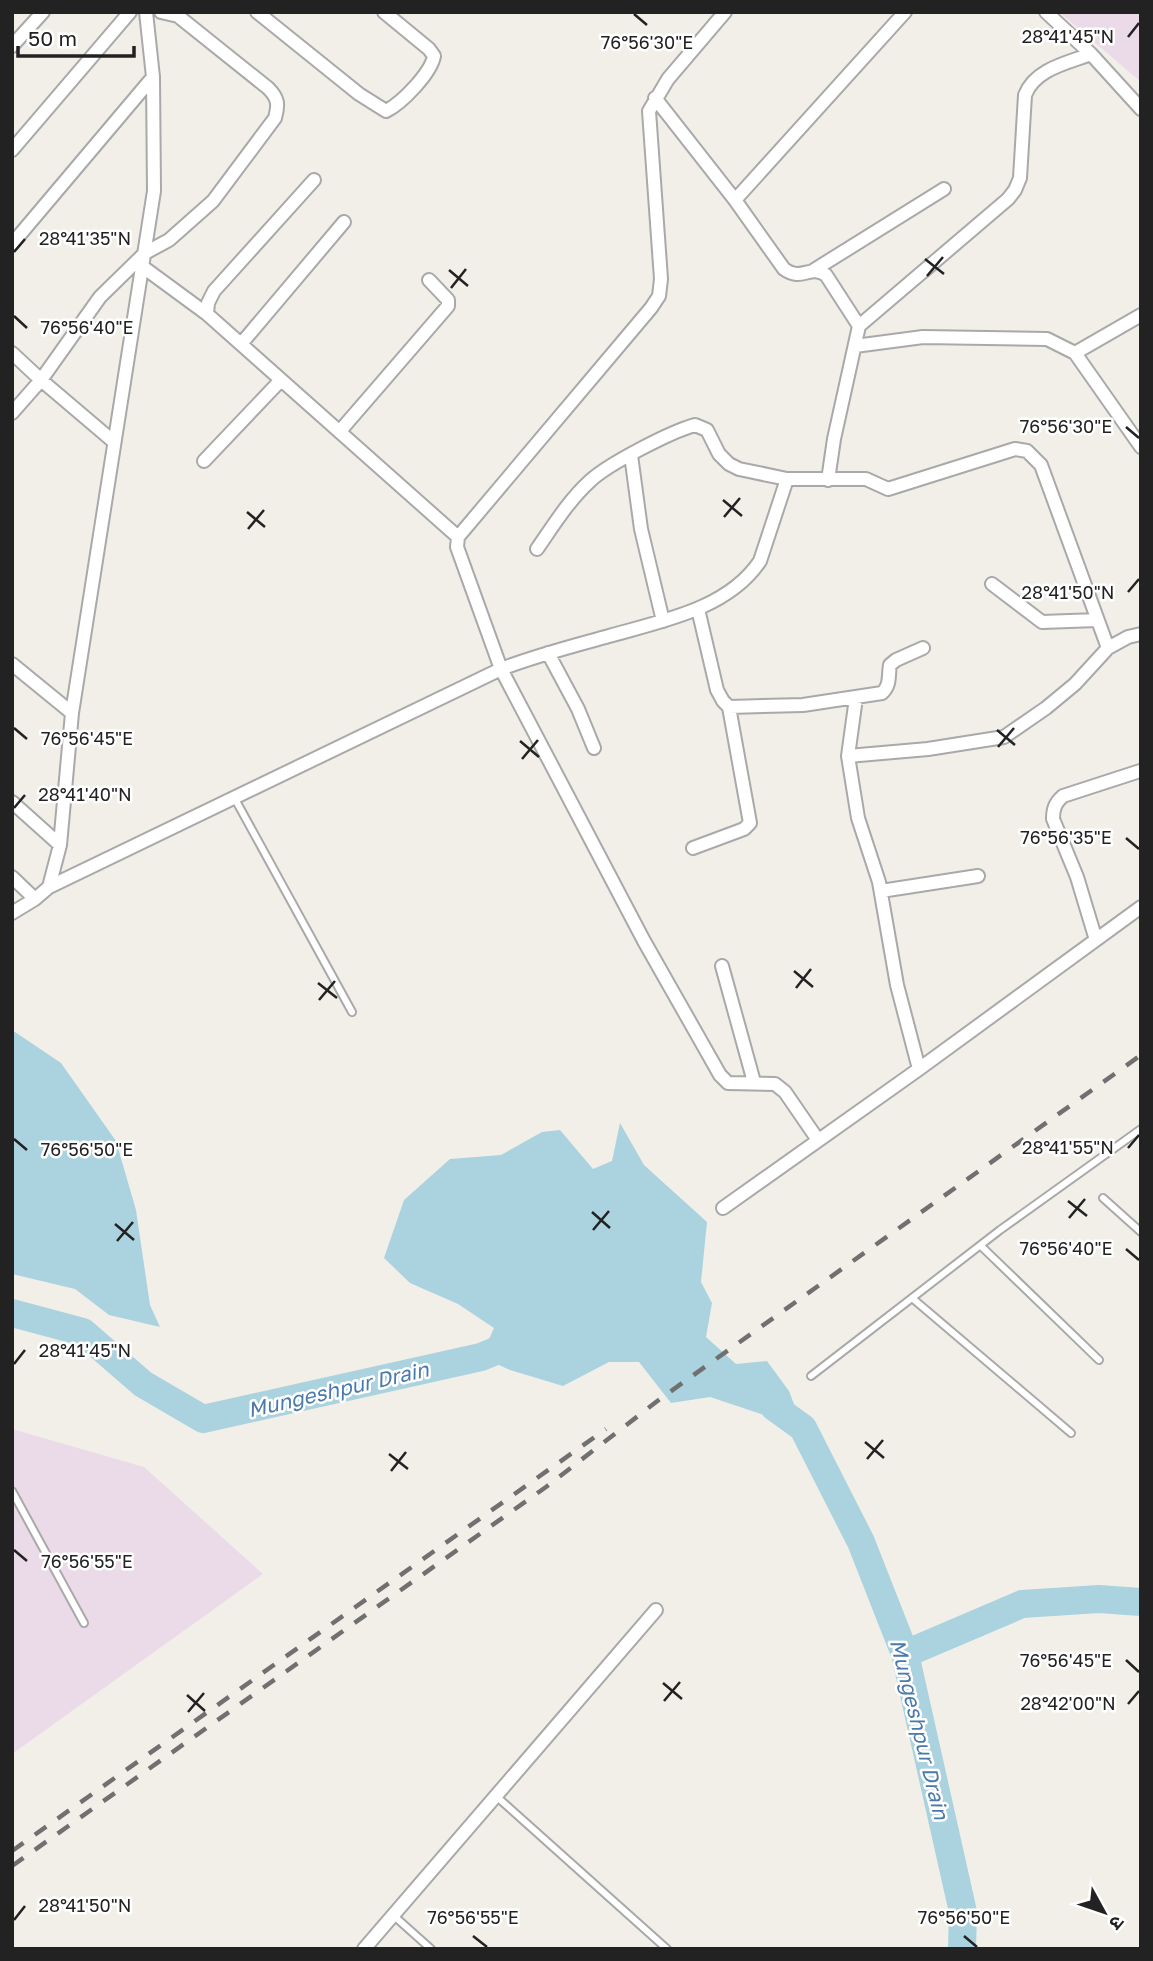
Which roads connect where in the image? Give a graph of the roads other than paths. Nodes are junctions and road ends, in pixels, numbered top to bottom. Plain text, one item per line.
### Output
1 (43, 12) edge
2 (131, 12) edge
3 (146, 12) edge
4 (161, 12) edge
5 (257, 12) edge
6 (384, 12) edge
7 (725, 12) edge
8 (905, 12) edge
9 (1046, 12) edge
10 (12, 46) edge
11 (1091, 54) junction
12 (153, 78) junction
13 (655, 98) junction
14 (1141, 109) edge
15 (12, 150) edge
16 (314, 180) dead end
17 (944, 189) dead end
18 (735, 200) junction
19 (344, 222) dead end
20 (12, 244) edge
21 (145, 253) junction
22 (143, 267) junction
23 (814, 270) junction
24 (429, 280) dead end
25 (207, 314) junction
26 (1141, 314) edge
27 (859, 326) junction
28 (241, 344) junction
29 (855, 346) junction
30 (12, 353) edge
31 (1075, 353) junction
32 (41, 380) junction
33 (280, 381) junction
34 (12, 413) edge
35 (340, 431) junction
36 (114, 442) junction
37 (1141, 447) edge
38 (631, 455) junction
39 (204, 461) dead end
40 (787, 479) junction
41 (828, 480) junction
42 (457, 537) junction
43 (537, 549) dead end
44 (992, 584) dead end
45 (698, 609) junction
46 (1097, 620) junction
47 (663, 621) junction
48 (1141, 634) edge
49 (923, 648) dead end
50 (1108, 648) junction
51 (548, 653) junction
52 (12, 664) edge
53 (501, 668) junction
54 (856, 698) junction
55 (729, 707) junction
56 (72, 713) junction
57 (594, 748) dead end
58 (848, 756) junction
59 (1140, 771) edge
60 (235, 799) junction
61 (12, 802) edge
62 (60, 845) junction
63 (693, 848) dead end
64 (978, 876) dead end
65 (12, 877) edge
66 (49, 887) junction
67 (881, 891) junction
68 (35, 899) junction
69 (1141, 907) edge
70 (12, 913) edge
71 (1096, 940) junction
72 (722, 966) dead end
73 (352, 1012) dead end
74 (919, 1069) junction
75 (754, 1082) junction
76 (1141, 1129) edge
77 (818, 1140) junction
78 (1103, 1198) dead end
79 (723, 1208) dead end
80 (1141, 1232) edge
81 (981, 1246) junction
82 (912, 1298) junction
83 (1098, 1360) dead end
84 (811, 1376) dead end
85 (1070, 1433) dead end
86 (12, 1491) edge
87 (656, 1610) dead end
88 (84, 1623) dead end
89 (496, 1796) junction
90 (393, 1915) junction
91 (364, 1949) edge
92 (431, 1949) edge
93 (667, 1949) edge

1 - 10 street
2 - 15 street
3 - 12 street
4 - 21 street
5 - 6 street
7 - 13 street
8 - 18 street
9 - 11 street
11 - 14 street
11 - 27 street
12 - 20 street
12 - 21 street
13 - 18 street
13 - 42 street
16 - 25 street
17 - 23 street
18 - 23 street
19 - 28 street
21 - 22 street
21 - 32 street
22 - 25 street
22 - 36 street
23 - 27 street
24 - 35 street
25 - 28 street
26 - 31 street
27 - 29 street
28 - 33 street
29 - 31 street
29 - 41 street
30 - 32 street
31 - 37 street
32 - 34 street
32 - 36 street
33 - 35 street
33 - 39 street
35 - 42 street
36 - 56 street
38 - 40 street
38 - 43 street
38 - 47 street
40 - 41 street
40 - 45 street
41 - 46 street
42 - 53 street
44 - 46 street
45 - 47 street
45 - 55 street
46 - 50 street
47 - 51 street
48 - 50 street
49 - 54 street
50 - 58 street
51 - 53 street
51 - 57 street
52 - 56 street
53 - 60 street
53 - 75 street
54 - 55 street
54 - 58 street
55 - 63 street
56 - 62 street
58 - 67 street
59 - 71 street
60 - 66 street
60 - 73 lane
61 - 62 street
62 - 66 street
64 - 67 street
65 - 68 street
66 - 68 street
67 - 74 street
68 - 70 street
69 - 71 street
71 - 74 street
72 - 75 street
74 - 77 street
75 - 77 street
76 - 81 lane
77 - 79 street
78 - 80 lane
81 - 82 lane
81 - 83 lane
82 - 84 lane
82 - 85 lane
86 - 88 lane
87 - 89 street
89 - 90 street
89 - 93 lane
90 - 91 street
90 - 92 lane

